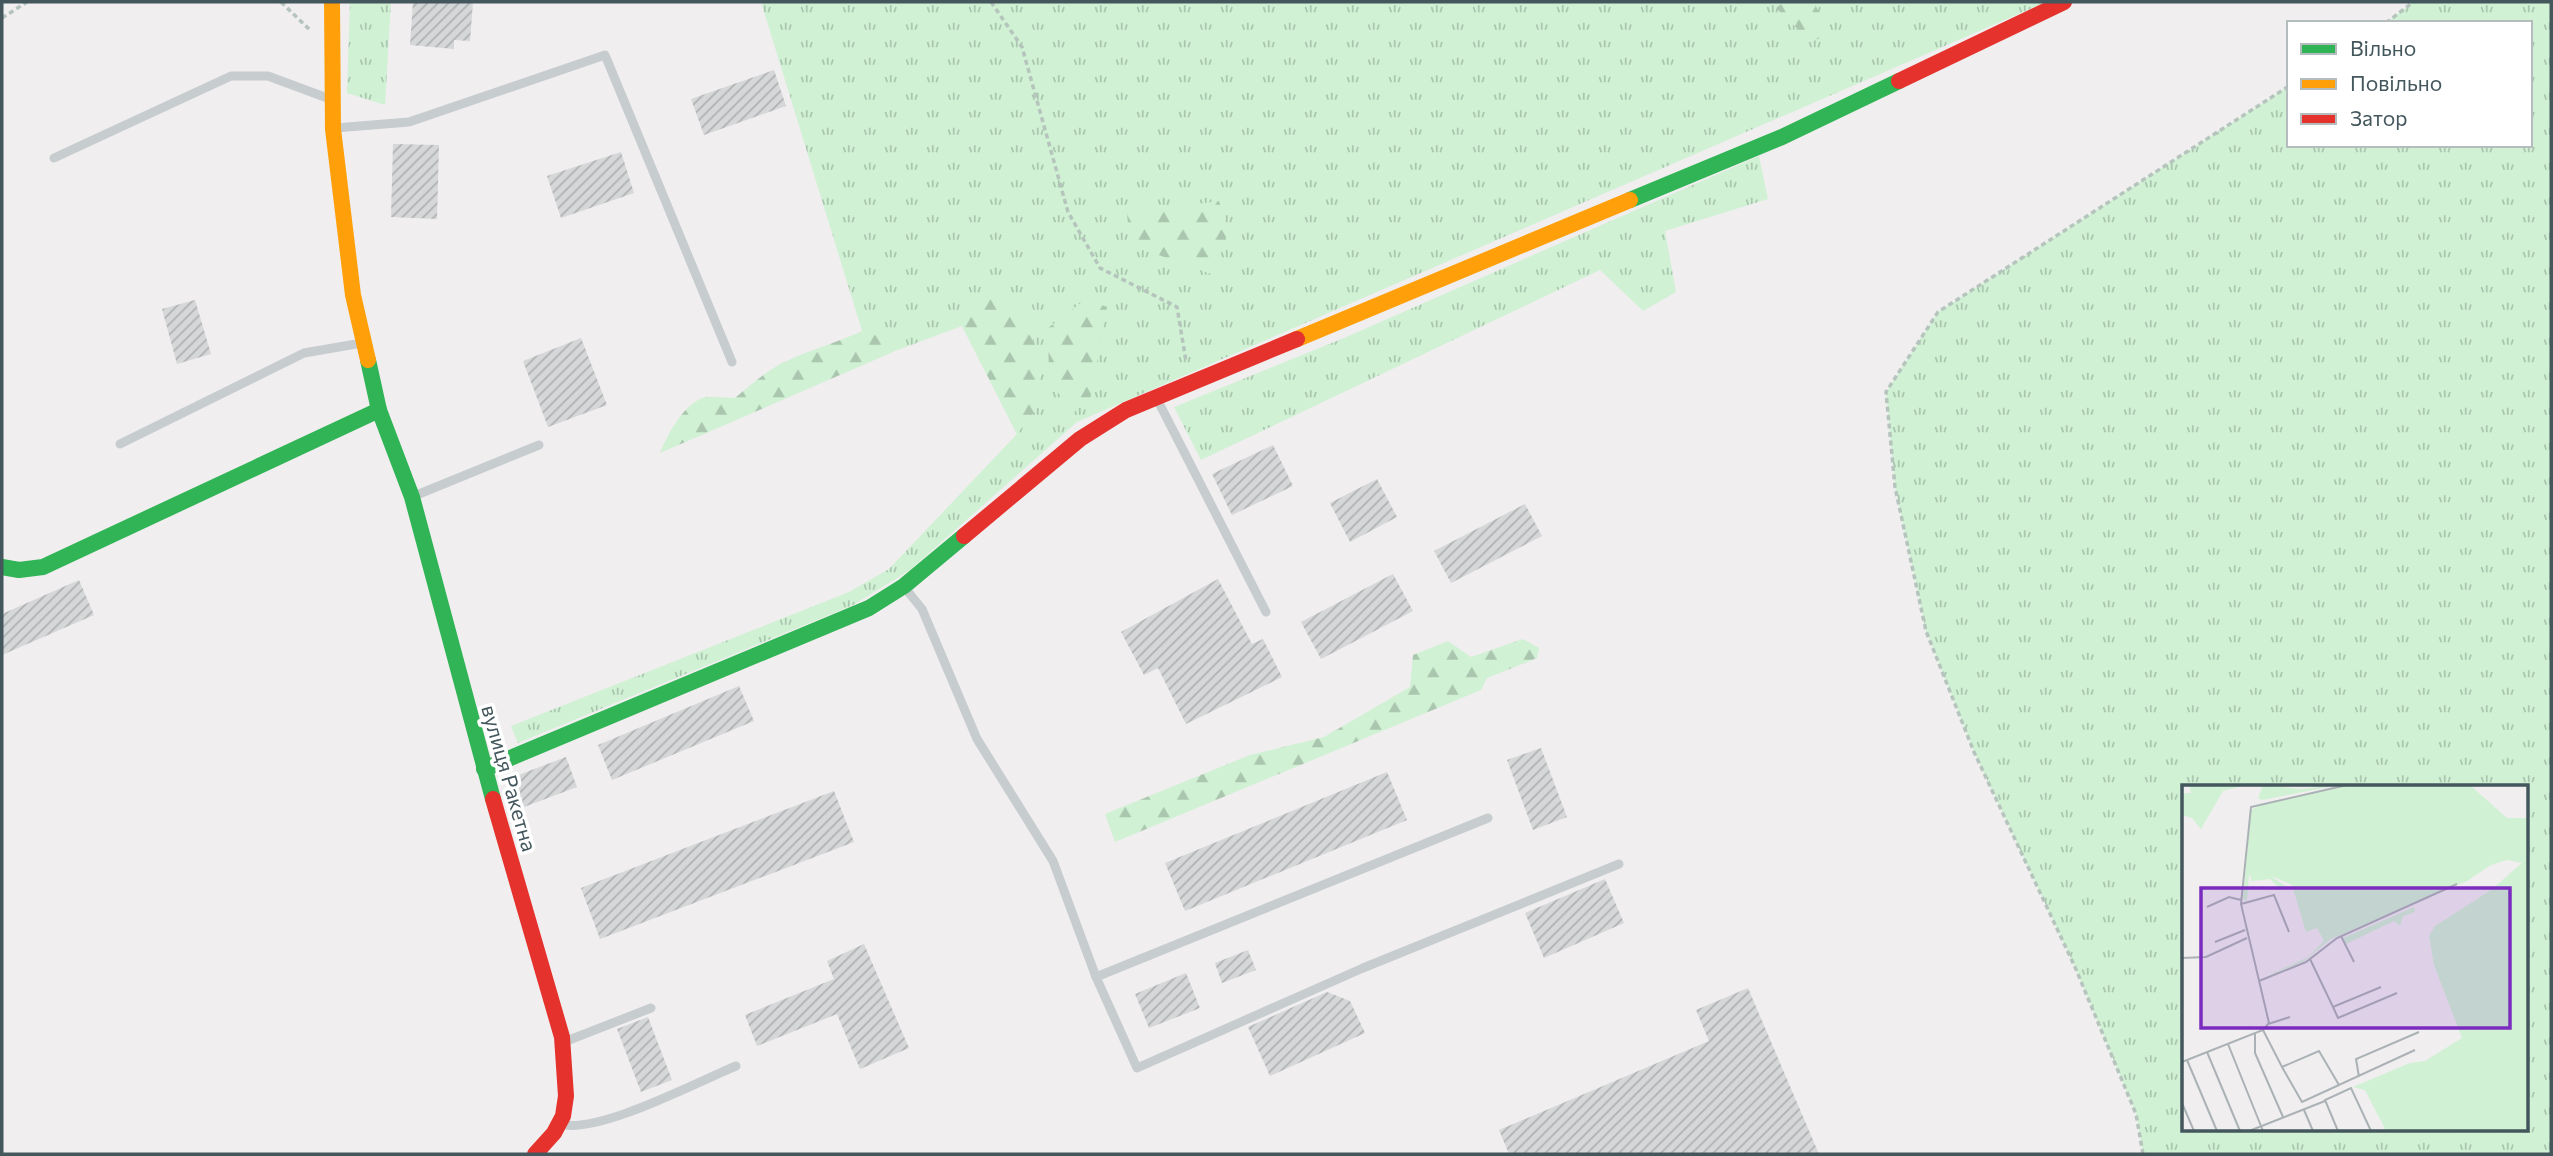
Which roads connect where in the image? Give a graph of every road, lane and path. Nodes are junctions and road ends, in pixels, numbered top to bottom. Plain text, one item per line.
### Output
1 (27, 2) edge
2 (281, 2) edge
3 (331, 2) edge
4 (991, 2) edge
5 (2064, 2) edge
6 (2413, 2) edge
7 (2, 18) edge
8 (2389, 21) edge
9 (330, 30) junction
10 (2287, 87) edge
11 (331, 100) junction
12 (333, 129) junction
13 (54, 158) dead end
14 (364, 342) junction
15 (732, 362) dead end
16 (1188, 384) junction
17 (1156, 398) junction
18 (379, 410) junction
19 (120, 444) dead end
20 (539, 444) dead end
21 (412, 497) junction
22 (2, 567) edge
23 (904, 586) junction
24 (1266, 612) dead end
25 (484, 769) junction
26 (1488, 818) dead end
27 (1619, 864) dead end
28 (1097, 977) junction
29 (651, 1008) dead end
30 (563, 1043) junction
31 (736, 1066) dead end
32 (559, 1124) junction
33 (535, 1154) edge
34 (2143, 1154) edge

1 - 7 path
2 - 9 path
3 - 9 street, вулиця Ракетна
4 - 16 path
5 - 16 street
6 - 8 path
9 - 11 street, вулиця Ракетна
10 - 34 path
11 - 12 street, вулиця Ракетна
11 - 13 lane
12 - 14 street, вулиця Ракетна
12 - 15 lane
14 - 18 street, вулиця Ракетна
14 - 19 lane
16 - 17 street
17 - 23 street
17 - 24 lane
18 - 21 street, вулиця Ракетна
18 - 22 street
20 - 21 lane
21 - 25 street, вулиця Ракетна
23 - 25 street
23 - 28 lane
25 - 30 street, вулиця Ракетна
26 - 28 lane
27 - 28 lane
29 - 30 lane
30 - 32 street, вулиця Ракетна
31 - 32 lane
32 - 33 street, вулиця Ракетна

